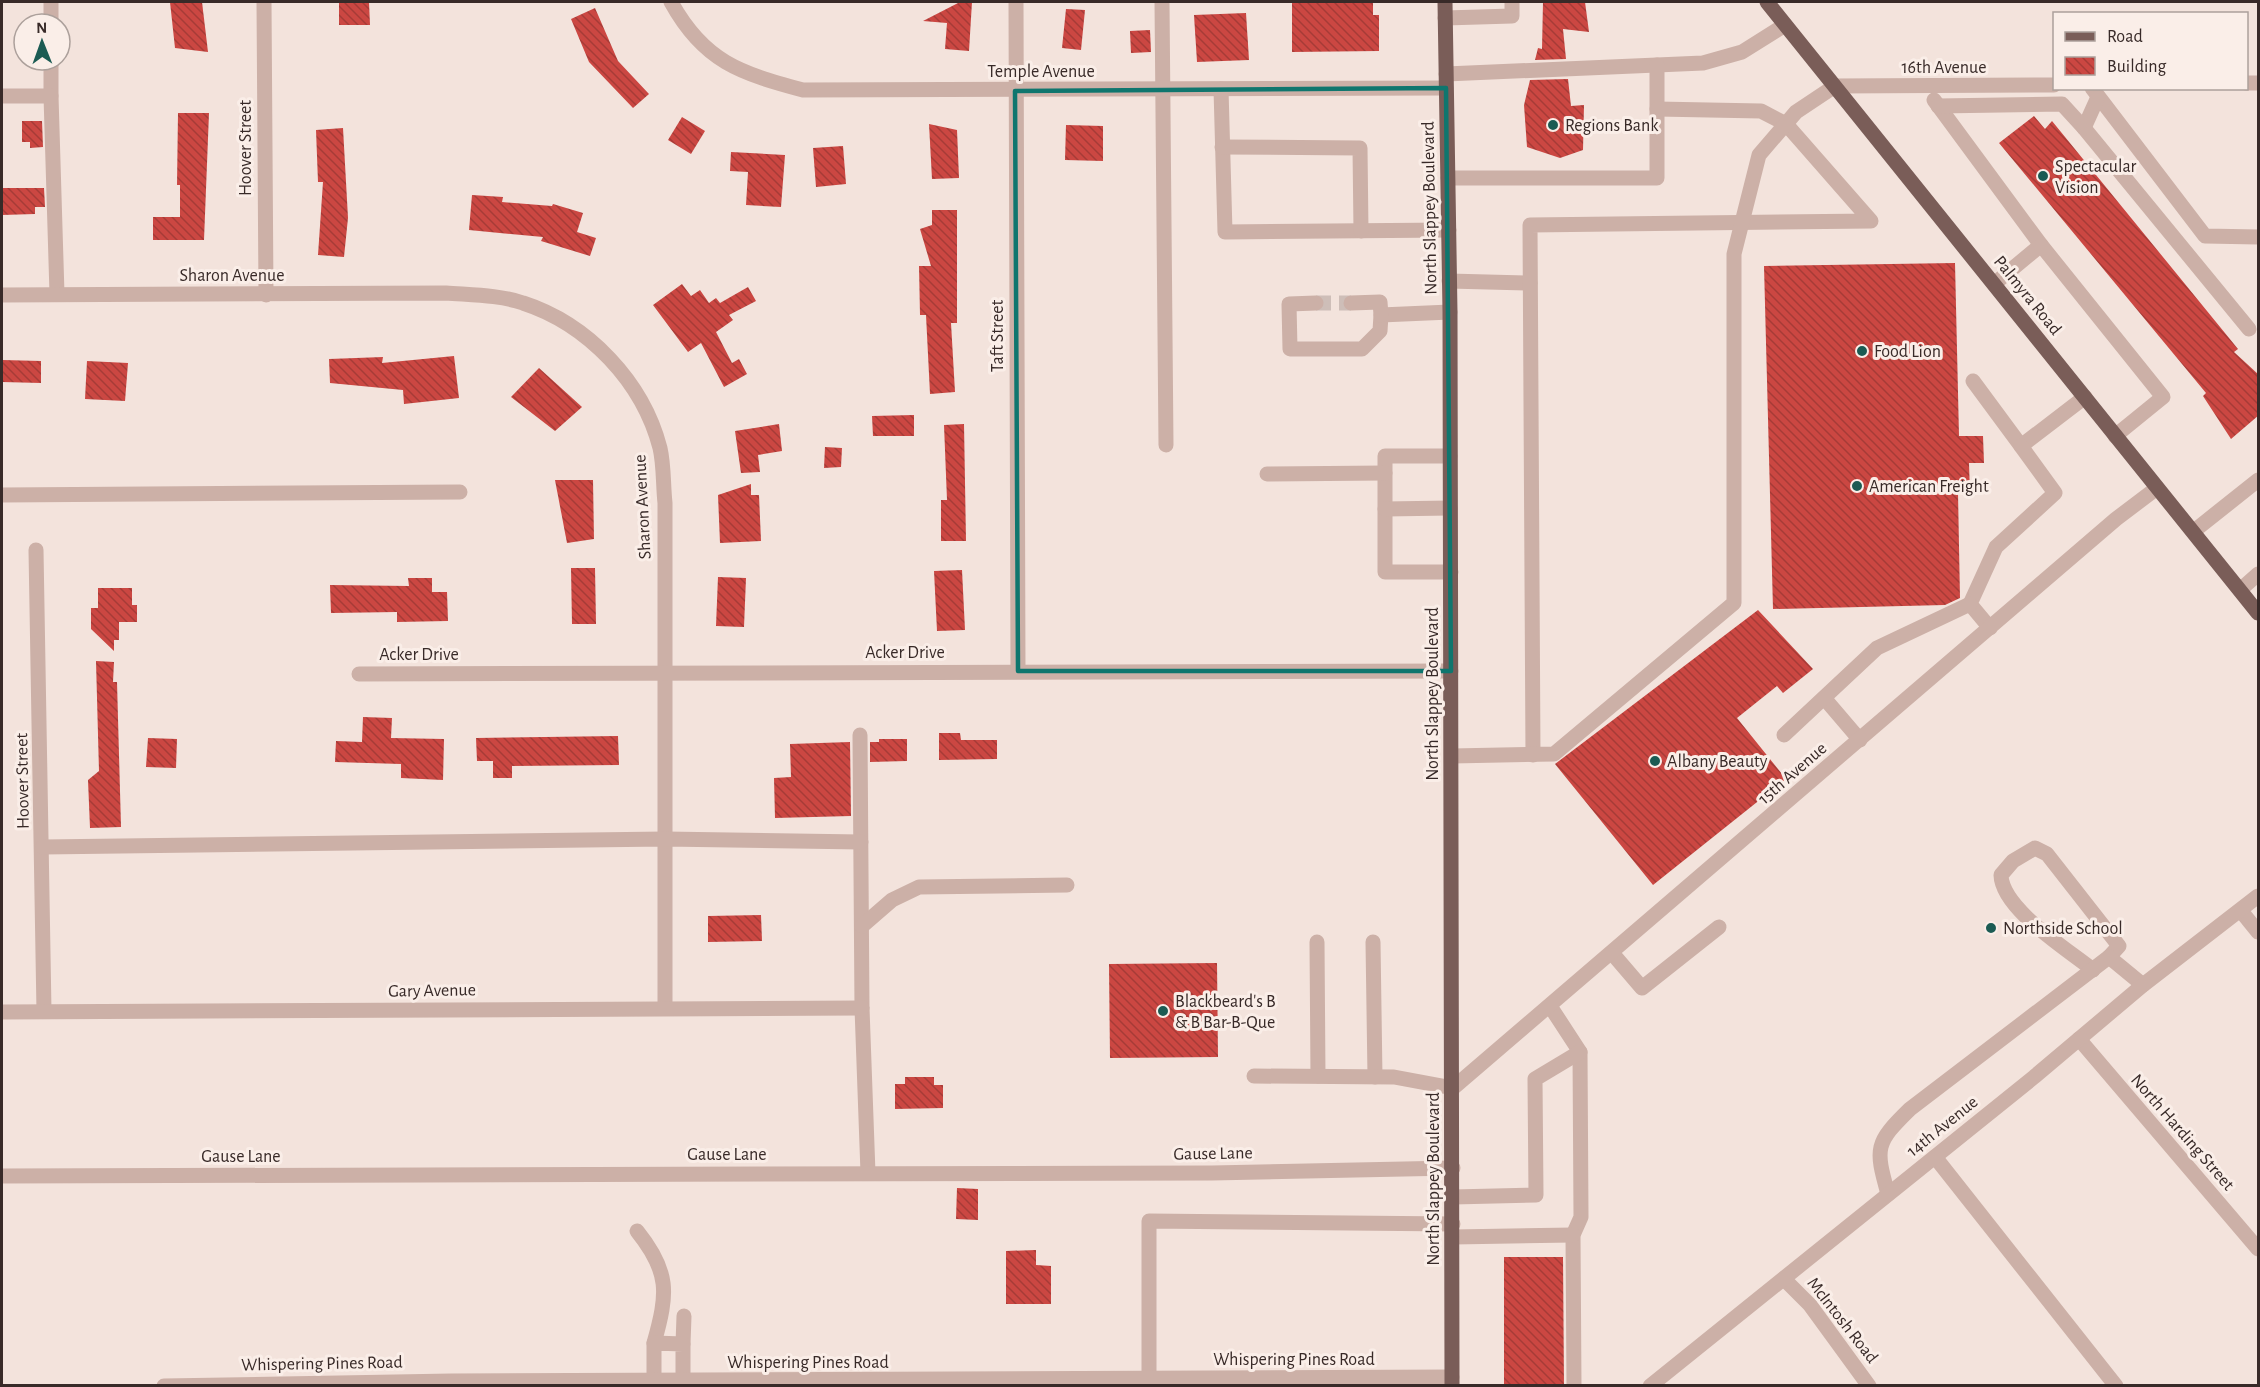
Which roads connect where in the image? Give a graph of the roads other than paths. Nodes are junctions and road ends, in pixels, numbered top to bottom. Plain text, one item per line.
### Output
1 (264, 2) edge
2 (671, 2) edge
3 (1016, 2) edge
4 (1162, 2) edge
5 (1444, 2) edge
6 (1512, 2) edge
7 (1767, 2) edge
8 (1445, 18) junction
9 (1785, 25) junction
10 (1657, 65) junction
11 (51, 72) edge
12 (1446, 81) junction
13 (1835, 86) junction
14 (2053, 86) edge
15 (1924, 87) junction
16 (1163, 89) junction
17 (1221, 89) junction
18 (1015, 91) junction
19 (2095, 93) edge
20 (2, 96) edge
21 (51, 96) junction
22 (1938, 106) junction
23 (1657, 109) junction
24 (1786, 124) junction
25 (2084, 128) junction
26 (1222, 147) junction
27 (1448, 178) junction
28 (1741, 224) junction
29 (1449, 230) junction
30 (1361, 231) junction
31 (2205, 236) junction
32 (2259, 237) edge
33 (2041, 245) junction
34 (2184, 248) junction
35 (1449, 281) junction
36 (1530, 283) junction
37 (1994, 284) junction
38 (57, 294) junction
39 (2, 295) edge
40 (266, 295) junction
41 (1316, 303) tunnel mouth
42 (1351, 303) tunnel mouth
43 (1380, 309) junction
44 (1450, 312) junction
45 (2249, 329) dead end
46 (1973, 381) dead end
47 (2085, 397) junction
48 (2115, 436) junction
49 (1166, 445) dead end
50 (2021, 446) junction
51 (1450, 456) junction
52 (1384, 473) junction
53 (1267, 474) dead end
54 (2259, 480) edge
55 (2157, 488) junction
56 (460, 492) dead end
57 (2, 495) edge
58 (1450, 508) junction
59 (1385, 509) junction
60 (2194, 531) junction
61 (36, 550) dead end
62 (1451, 572) junction
63 (2259, 574) edge
64 (2240, 590) junction
65 (1970, 604) junction
66 (2259, 612) edge
67 (1990, 628) junction
68 (1018, 671) junction
69 (1451, 671) junction
70 (359, 674) dead end
71 (664, 674) junction
72 (1825, 699) junction
73 (860, 735) dead end
74 (1784, 735) dead end
75 (1860, 740) junction
76 (1533, 755) junction
77 (1452, 756) junction
78 (665, 839) junction
79 (861, 842) junction
80 (43, 847) junction
81 (1067, 885) dead end
82 (2259, 896) edge
83 (2241, 910) junction
84 (862, 926) junction
85 (1719, 927) dead end
86 (2259, 933) edge
87 (1317, 942) dead end
88 (1372, 942) dead end
89 (1612, 953) junction
90 (2109, 957) junction
91 (2093, 970) junction
92 (2144, 985) junction
93 (1550, 1006) junction
94 (665, 1007) junction
95 (862, 1008) junction
96 (44, 1011) junction
97 (2, 1012) edge
98 (2079, 1039) junction
99 (1580, 1052) junction
100 (1254, 1076) dead end
101 (1318, 1076) junction
102 (1375, 1077) junction
103 (1453, 1088) junction
104 (1935, 1157) junction
105 (1453, 1168) junction
106 (868, 1173) junction
107 (2, 1176) edge
108 (1888, 1194) junction
109 (1453, 1197) junction
110 (1453, 1230) junction
111 (637, 1231) dead end
112 (1573, 1235) junction
113 (2259, 1249) edge
114 (1784, 1279) junction
115 (684, 1316) dead end
116 (654, 1343) junction
117 (683, 1344) junction
118 (1149, 1380) junction
119 (654, 1381) junction
120 (683, 1381) junction
121 (1452, 1381) edge
122 (1254, 1382) edge
123 (1337, 1382) edge
124 (451, 1383) edge
125 (164, 1386) edge
126 (1574, 1386) edge
127 (1650, 1386) edge
128 (1869, 1386) edge
129 (2116, 1386) edge

1 - 40 street, Hoover Street
2 - 18 street, Temple Avenue
3 - 18 street, Taft Street
4 - 16 street
5 - 8 main road, North Slappey Boulevard
6 - 8 street
7 - 9 main road, Palmyra Road
8 - 12 main road, North Slappey Boulevard
9 - 10 street, Temple Avenue
9 - 13 main road, Palmyra Road
10 - 12 street, Temple Avenue
10 - 23 street
11 - 21 street
12 - 17 street, Temple Avenue
12 - 27 main road, North Slappey Boulevard
13 - 15 street, 16th Avenue
13 - 24 street
13 - 37 main road, Palmyra Road
14 - 15 street, 16th Avenue
15 - 22 street
16 - 17 street, Temple Avenue
16 - 18 street, Temple Avenue
16 - 49 street
17 - 26 street
18 - 68 street, Taft Street
19 - 25 street
19 - 31 street
20 - 21 street
21 - 38 street
22 - 25 street
22 - 33 street
23 - 24 street
23 - 27 street
24 - 28 street
24 - 28 street
25 - 34 street
26 - 30 street
26 - 30 street
27 - 29 main road, North Slappey Boulevard
28 - 36 street
28 - 76 street
29 - 30 street
29 - 35 main road, North Slappey Boulevard
31 - 32 street
31 - 34 street
33 - 37 street
33 - 48 street
34 - 45 street
35 - 36 street
35 - 44 main road, North Slappey Boulevard
36 - 76 street
37 - 47 main road, Palmyra Road
38 - 39 street, Sharon Avenue
38 - 40 street, Sharon Avenue
40 - 71 street, Sharon Avenue
41 - 43 street
42 - 43 street
43 - 44 street
44 - 51 main road, North Slappey Boulevard
46 - 50 street
47 - 48 main road, Palmyra Road
47 - 50 street
48 - 55 main road, Palmyra Road
50 - 65 street
51 - 52 street
51 - 58 main road, North Slappey Boulevard
52 - 53 street
52 - 59 street
54 - 60 street
55 - 60 main road, Palmyra Road
55 - 67 street, 15th Avenue
56 - 57 street
58 - 59 street
58 - 62 main road, North Slappey Boulevard
59 - 62 street
60 - 64 main road, Palmyra Road
61 - 80 street, Hoover Street
62 - 69 main road, North Slappey Boulevard
63 - 64 street
64 - 66 main road, Palmyra Road
65 - 67 street
65 - 72 street
67 - 75 street, 15th Avenue
68 - 69 street, Acker Drive
68 - 71 street, Acker Drive
69 - 77 main road, North Slappey Boulevard
70 - 71 street, Acker Drive
71 - 78 street, Sharon Avenue
72 - 74 street
72 - 75 street
73 - 79 street
75 - 89 street, 15th Avenue
76 - 77 street
77 - 103 main road, North Slappey Boulevard
78 - 79 street
78 - 80 street
78 - 94 street, Sharon Avenue
79 - 84 street
80 - 96 street, Hoover Street
81 - 84 street
82 - 83 street, 14th Avenue
83 - 86 street
83 - 92 street, 14th Avenue
84 - 95 street
85 - 89 street
87 - 101 street
88 - 102 street
89 - 93 street, 15th Avenue
90 - 91 street
90 - 91 street
90 - 92 street
91 - 108 street
92 - 98 street, 14th Avenue
93 - 99 street
93 - 103 street, 15th Avenue
94 - 95 street, Gary Avenue
94 - 96 street, Gary Avenue
95 - 106 street
96 - 97 street, Gary Avenue
98 - 104 street, 14th Avenue
98 - 113 street, North Harding Street
99 - 109 street
99 - 112 street
100 - 101 street
101 - 102 street
102 - 103 street
103 - 105 main road, North Slappey Boulevard
104 - 108 street, 14th Avenue
104 - 129 street
105 - 106 street, Gause Lane
105 - 109 main road, North Slappey Boulevard
106 - 107 street, Gause Lane
108 - 114 street, 14th Avenue
109 - 110 main road, North Slappey Boulevard
110 - 112 street
110 - 118 street
110 - 121 main road, North Slappey Boulevard
111 - 116 street
112 - 126 street
114 - 127 street, 14th Avenue
114 - 128 street, McIntosh Road
115 - 117 street
116 - 117 street
116 - 119 street
117 - 120 street
118 - 120 street, Whispering Pines Road
118 - 122 street, Whispering Pines Road
119 - 120 street, Whispering Pines Road
119 - 124 street, Whispering Pines Road
121 - 123 street, Whispering Pines Road
122 - 123 street, Whispering Pines Road
124 - 125 street, Whispering Pines Road

